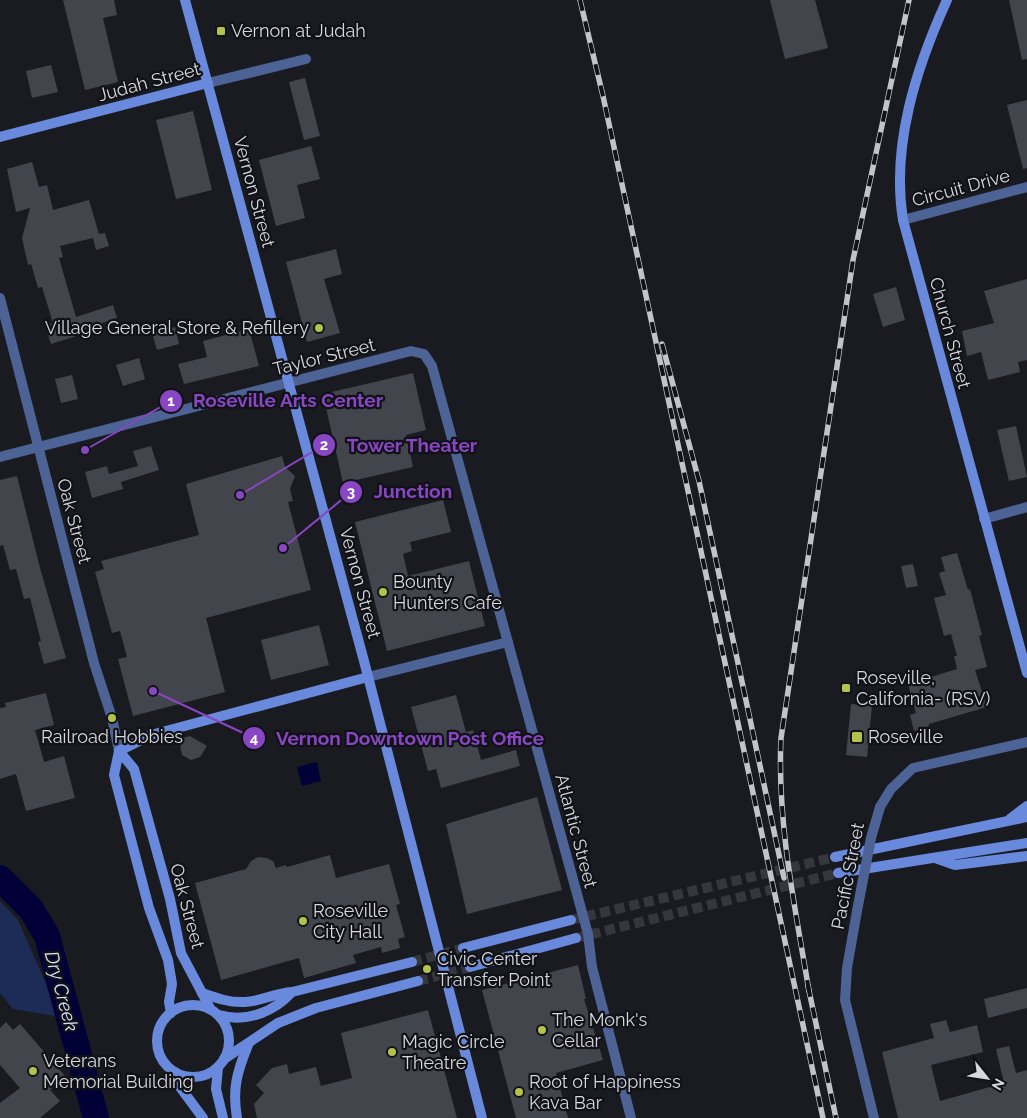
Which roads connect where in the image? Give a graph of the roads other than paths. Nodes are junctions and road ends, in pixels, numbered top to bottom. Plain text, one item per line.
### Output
1 (186, 0) edge
2 (947, 0) edge
3 (306, 59) dead end
4 (208, 83) junction
5 (0, 137) edge
6 (1027, 187) edge
7 (903, 220) junction
8 (0, 298) edge
9 (424, 354) joint
10 (289, 383) junction
11 (38, 447) junction
12 (0, 457) edge
13 (1027, 507) edge
14 (984, 519) junction
15 (508, 642) junction
16 (1027, 673) edge
17 (368, 677) junction
18 (1027, 742) edge
19 (120, 751) junction
20 (1027, 806) edge
21 (1027, 816) edge
22 (1007, 821) junction
23 (1027, 843) edge
24 (1027, 856) edge
25 (835, 857) tunnel mouth
26 (932, 857) junction
27 (838, 873) tunnel mouth
28 (571, 920) tunnel mouth
29 (576, 938) tunnel mouth
30 (463, 948) tunnel mouth
31 (412, 962) tunnel mouth
32 (470, 967) tunnel mouth
33 (418, 981) tunnel mouth
34 (292, 992) junction
35 (202, 993) junction
36 (215, 1013) junction
37 (171, 1014) junction
38 (248, 1045) junction
39 (221, 1063) junction
40 (175, 1072) junction
41 (203, 1118) edge
42 (223, 1118) edge
43 (237, 1118) edge
44 (482, 1118) edge
45 (631, 1118) edge
46 (874, 1118) edge

1 - 4 main road, Vernon Street
2 - 7 main road, Church Street
3 - 4 street, Judah Street
4 - 5 main road, Judah Street
4 - 10 main road, Vernon Street
6 - 7 street, Circuit Drive
7 - 14 main road, Church Street
8 - 11 street, Oak Street
9 - 10 street, Taylor Street
9 - 15 street, Atlantic Street
10 - 11 street, Taylor Street
10 - 17 main road, Vernon Street
11 - 12 street, Taylor Street
11 - 19 street, Oak Street
13 - 14 street
14 - 16 main road, Church Street
15 - 17 street
15 - 45 street, Atlantic Street
17 - 19 main road
17 - 44 main road, Vernon Street
18 - 46 street, Pacific Street, bridge
19 - 35 main road, Oak Street
19 - 37 main road, Oak Street
20 - 22 main road
21 - 22 main road
22 - 25 main road
23 - 26 main road
24 - 26 main road
26 - 27 main road
28 - 30 main road
29 - 32 main road
31 - 34 main road
33 - 38 main road
34 - 35 main road
34 - 36 main road
35 - 36 main road, Oak Street
36 - 37 main road
36 - 39 main road
37 - 40 main road
38 - 39 main road
38 - 43 main road
39 - 40 main road
39 - 42 main road
40 - 41 main road

